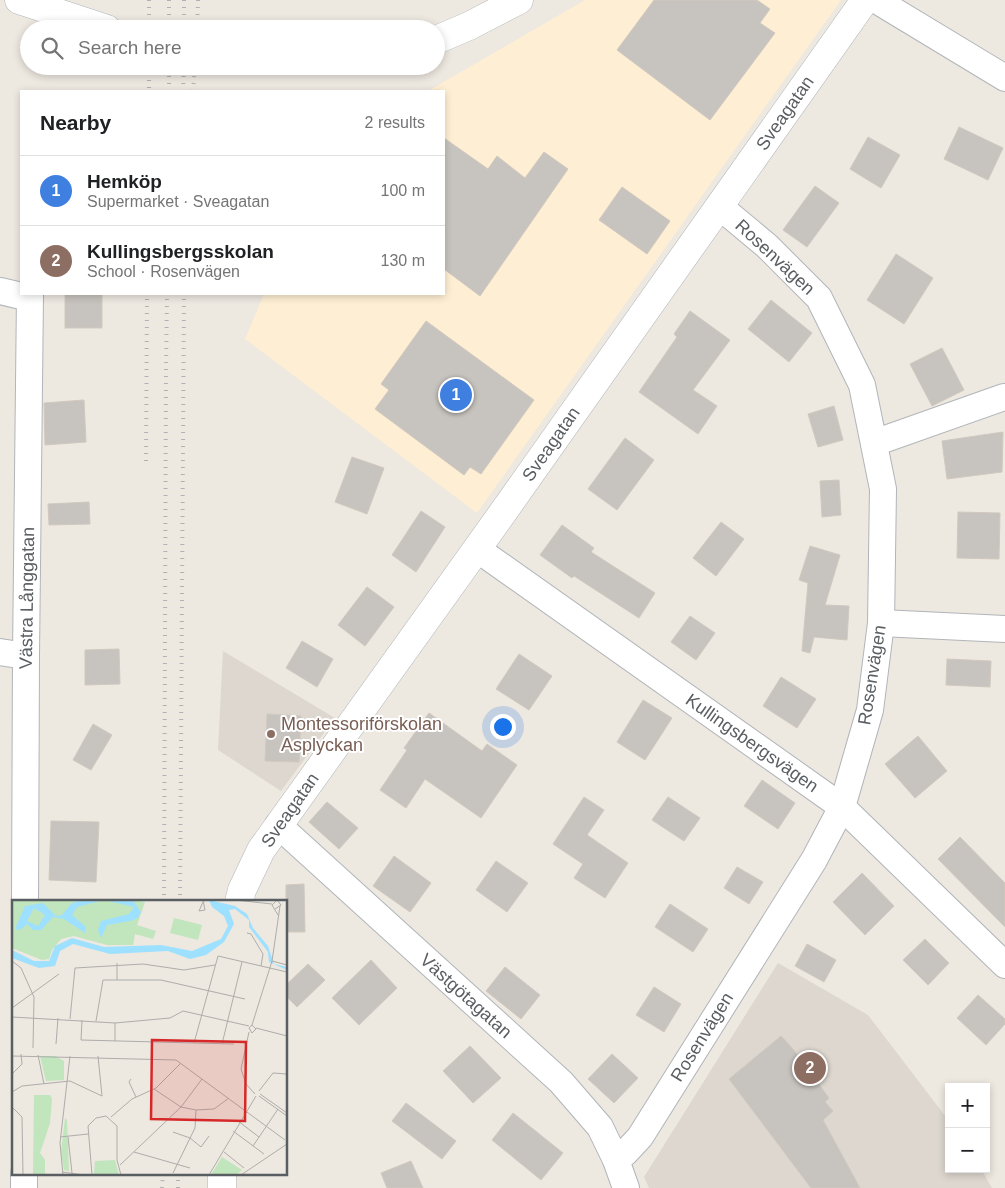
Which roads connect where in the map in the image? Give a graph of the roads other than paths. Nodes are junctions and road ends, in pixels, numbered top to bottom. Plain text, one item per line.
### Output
1 (19, 0) edge
2 (519, 0) edge
3 (865, 0) edge
4 (876, 0) edge
5 (53, 4) edge
6 (80, 20) edge
7 (88, 20) edge
8 (445, 36) edge
9 (1005, 78) edge
10 (719, 206) junction
11 (0, 291) edge
12 (20, 294) edge
13 (30, 296) edge
14 (1004, 397) edge
15 (874, 443) junction
16 (477, 550) junction
17 (881, 623) junction
18 (1005, 629) edge
19 (0, 652) edge
20 (26, 656) junction
21 (842, 806) junction
22 (278, 825) junction
23 (241, 896) edge
24 (25, 900) edge
25 (1005, 965) edge
26 (616, 1160) junction
27 (626, 1188) edge

1 - 6 street
2 - 8 street
3 - 10 street, Sveagatan
4 - 9 street
5 - 7 street
10 - 15 street, Rosenvägen
10 - 16 street, Sveagatan
11 - 12 street
13 - 20 street, Västra Långgatan
14 - 15 street
15 - 17 street, Rosenvägen
16 - 21 street, Kullingsbergsvägen
16 - 22 street, Sveagatan
17 - 18 street
17 - 21 street, Rosenvägen
19 - 20 street
20 - 24 street, Västra Långgatan
21 - 25 street, Kullingsbergsvägen
21 - 26 street, Rosenvägen
22 - 23 street, Sveagatan
22 - 26 street, Västgötagatan
26 - 27 street, Västgötagatan

